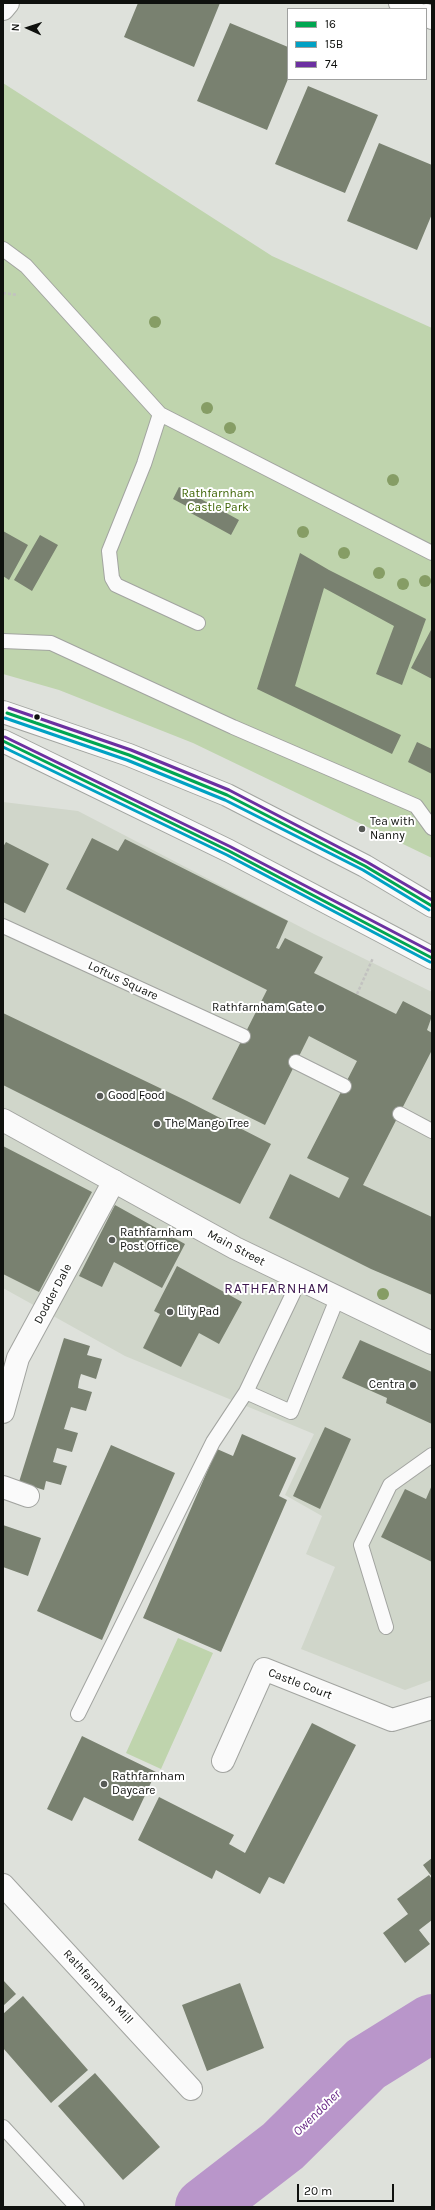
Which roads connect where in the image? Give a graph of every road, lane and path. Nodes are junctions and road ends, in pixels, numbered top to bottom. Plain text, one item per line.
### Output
1 (8, 3) edge
2 (400, 3) edge
3 (411, 8) edge
4 (3, 9) edge
5 (3, 249) edge
6 (160, 414) junction
7 (432, 553) edge
8 (198, 623) dead end
9 (3, 642) edge
10 (3, 712) edge
11 (3, 741) edge
12 (432, 828) edge
13 (432, 906) edge
14 (3, 926) edge
15 (374, 956) dead end
16 (432, 958) edge
17 (357, 994) dead end
18 (243, 1036) dead end
19 (296, 1062) dead end
20 (344, 1086) dead end
21 (400, 1114) dead end
22 (3, 1120) edge
23 (432, 1131) edge
24 (114, 1181) junction
25 (299, 1281) junction
26 (337, 1299) junction
27 (432, 1343) edge
28 (246, 1392) junction
29 (3, 1412) edge
30 (432, 1455) edge
31 (3, 1487) edge
32 (28, 1496) dead end
33 (386, 1627) dead end
34 (432, 1708) edge
35 (78, 1714) dead end
36 (223, 1761) dead end
37 (3, 1885) edge
38 (191, 2089) dead end
39 (3, 2127) edge
40 (77, 2207) edge

1 - 4 street
2 - 3 street
5 - 6 lane
6 - 7 lane
6 - 8 lane
9 - 12 lane
10 - 13 street
11 - 16 street
14 - 18 lane, Loftus Square
15 - 17 path
19 - 20 lane
21 - 23 lane
22 - 24 street, Main Street
24 - 25 street, Main Street
24 - 29 street, Dodder Dale
25 - 26 street, Main Street
25 - 28 lane
26 - 27 street, Main Street
26 - 28 lane
28 - 35 lane
30 - 33 lane
31 - 32 street
34 - 36 street, Castle Court
37 - 38 street, Rathfarnham Mill
39 - 40 lane

